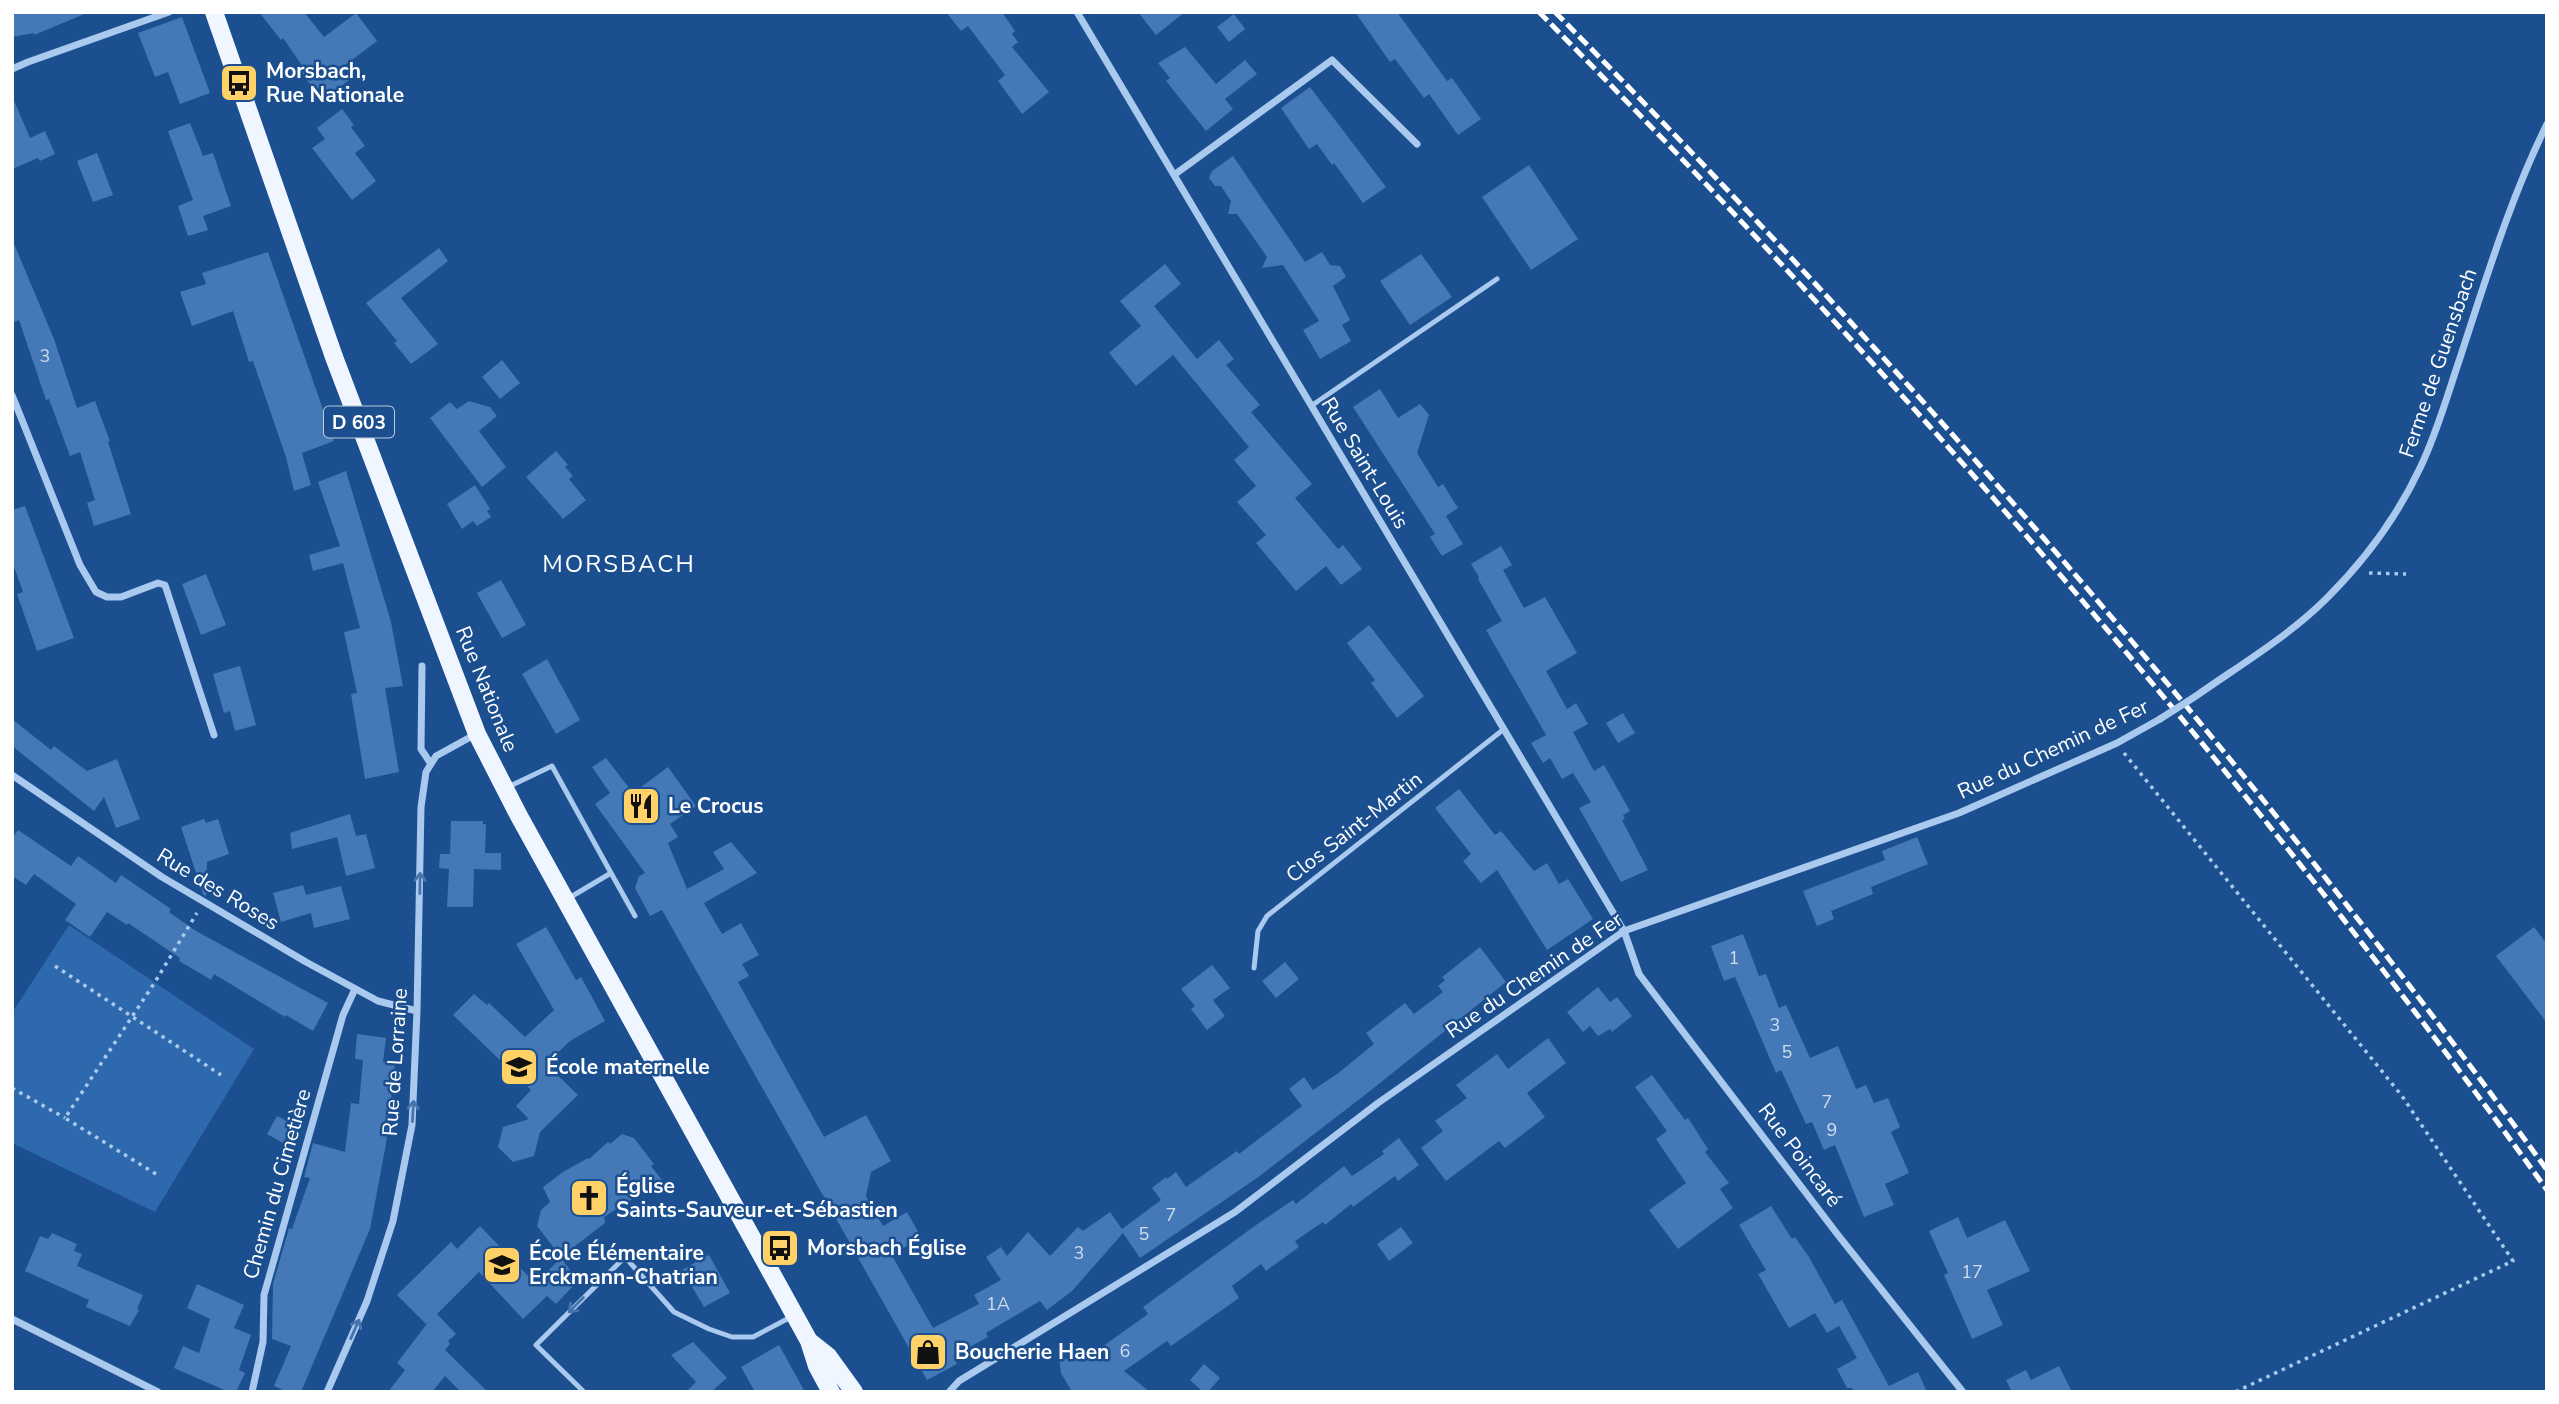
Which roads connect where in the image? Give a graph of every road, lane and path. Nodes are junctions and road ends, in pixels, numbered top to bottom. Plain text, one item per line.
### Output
1 (169, 12) edge
2 (214, 12) edge
3 (1077, 12) edge
4 (12, 69) edge
5 (2547, 124) edge
6 (1417, 144) dead end
7 (1174, 175) junction
8 (1497, 279) dead end
9 (12, 395) edge
10 (1311, 406) junction
11 (2349, 573) junction
12 (2406, 574) dead end
13 (422, 666) dead end
14 (2196, 696) joint
15 (1504, 729) junction
16 (477, 734) junction
17 (214, 735) dead end
18 (2116, 743) junction
19 (431, 764) junction
20 (12, 775) edge
21 (505, 788) junction
22 (611, 873) junction
23 (566, 900) junction
24 (204, 902) junction
25 (635, 916) dead end
26 (1624, 931) junction
27 (55, 966) dead end
28 (1254, 968) dead end
29 (355, 989) junction
30 (417, 1011) junction
31 (132, 1017) junction
32 (221, 1075) dead end
33 (12, 1088) edge
34 (65, 1118) junction
35 (156, 1174) dead end
36 (795, 1315) junction
37 (12, 1319) edge
38 (809, 1341) junction
39 (158, 1392) edge
40 (252, 1392) edge
41 (327, 1392) edge
42 (584, 1392) edge
43 (831, 1392) edge
44 (854, 1392) edge
45 (949, 1392) edge
46 (1963, 1392) edge
47 (2235, 1392) edge

1 - 4 street
2 - 16 main road, Rue Nationale / D 603
3 - 7 street, Rue Saint-Louis
5 - 11 street, Ferme de Guensbach
6 - 7 street
7 - 10 street, Rue Saint-Louis
8 - 10 lane
9 - 17 street
10 - 15 street, Rue Saint-Louis
11 - 12 path
11 - 14 street, Ferme de Guensbach
13 - 19 street
14 - 18 street, Rue du Chemin de Fer, bridge
15 - 26 street, Rue Saint-Louis
15 - 28 lane, Clos Saint-Martin
16 - 19 street
16 - 21 main road, Rue Nationale / D 603
18 - 26 street, Rue du Chemin de Fer
18 - 47 path
30 -> 19 street, Rue de Lorraine
20 - 24 street, Rue des Roses
21 - 22 lane
21 - 23 main road, Rue Nationale / D 603
22 - 23 lane
22 - 25 lane
23 - 36 main road, Rue Nationale / D 603
24 - 29 street, Rue des Roses
24 - 31 path
26 - 45 street, Rue du Chemin de Fer
26 - 46 street, Rue Poincaré
27 - 31 path
29 - 30 street, Rue des Roses
29 - 40 street, Chemin du Cimetière
41 -> 30 street, Rue de Lorraine
31 - 32 path
31 - 34 path
33 - 34 path
34 - 35 path
36 - 38 main road, Rue Nationale / D 603
36 -> 42 lane
37 - 39 street
38 - 43 main road, Rue Nationale / D 603
38 - 44 main road, Rue Nationale / D 603

